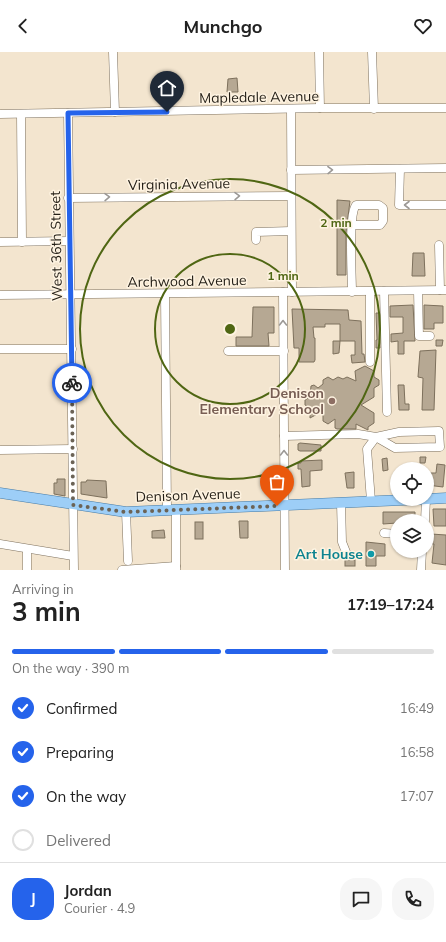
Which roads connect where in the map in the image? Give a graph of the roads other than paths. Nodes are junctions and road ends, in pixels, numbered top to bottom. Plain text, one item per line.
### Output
1 (113, 52) edge
2 (319, 52) edge
3 (372, 52) edge
4 (320, 108) junction
5 (446, 108) edge
6 (374, 109) junction
7 (291, 110) junction
8 (115, 112) junction
9 (68, 113) junction
10 (0, 114) edge
11 (20, 114) junction
12 (446, 168) edge
13 (400, 169) junction
14 (291, 170) junction
15 (291, 196) junction
16 (68, 198) junction
17 (446, 205) edge
18 (352, 225) dead end
19 (291, 231) junction
20 (256, 240) dead end
21 (69, 241) junction
22 (0, 242) edge
23 (22, 242) junction
24 (439, 245) dead end
25 (443, 290) edge
26 (384, 291) junction
27 (418, 291) junction
28 (283, 292) junction
29 (292, 292) junction
30 (352, 292) junction
31 (370, 292) junction
32 (165, 295) junction
33 (0, 296) edge
34 (70, 296) junction
35 (430, 336) dead end
36 (0, 349) edge
37 (72, 349) junction
38 (228, 351) dead end
39 (284, 351) junction
40 (370, 362) dead end
41 (387, 412) dead end
42 (284, 436) junction
43 (376, 437) junction
44 (73, 449) junction
45 (0, 450) edge
46 (0, 493) edge
47 (446, 498) edge
48 (434, 499) edge
49 (390, 501) edge
50 (371, 502) junction
51 (341, 503) junction
52 (73, 505) junction
53 (285, 506) junction
54 (171, 510) junction
55 (126, 512) junction
56 (384, 533) dead end
57 (390, 533) edge
58 (0, 544) edge
59 (27, 549) junction
60 (346, 552) dead end
61 (73, 556) junction
62 (422, 558) edge
63 (128, 561) dead end
64 (176, 568) edge
65 (27, 570) edge
66 (74, 570) edge
67 (122, 570) edge
68 (285, 570) edge
69 (421, 570) edge

1 - 8 street
2 - 4 street
3 - 6 street
4 - 6 street, Mapledale Avenue
4 - 7 street, Mapledale Avenue
5 - 6 street, Mapledale Avenue
7 - 8 street, Mapledale Avenue
7 - 14 street
8 - 9 street, Mapledale Avenue
9 - 11 street, Mapledale Avenue
9 - 16 street, West 36th Street
10 - 11 street, Mapledale Avenue
11 - 23 street
12 - 13 street
14 -> 13 street
17 -> 13 street
14 - 15 street
16 -> 15 street, Virginia Avenue
15 - 19 street
16 - 21 street, West 36th Street
18 - 30 street
19 - 20 street
19 - 29 street
21 - 23 street
21 - 34 street, West 36th Street
22 - 23 street
24 - 25 street
25 - 27 street, Archwood Avenue
26 - 27 street, Archwood Avenue
26 - 31 street, Archwood Avenue
26 - 41 street
27 - 35 street
28 - 29 street, Archwood Avenue
28 - 32 street, Archwood Avenue
39 -> 28 street
29 - 30 street, Archwood Avenue
30 - 31 street, Archwood Avenue
31 - 40 street
32 - 34 street, Archwood Avenue
32 - 54 street
33 - 34 street, Archwood Avenue
34 - 37 street, West 36th Street
36 - 37 street
37 - 44 street, West 36th Street
38 - 39 street
39 - 42 street
42 - 43 street
53 -> 42 street
43 - 43 street
43 - 50 street
44 - 45 street
44 - 52 street, West 36th Street
46 - 52 main road, Denison Avenue
47 - 48 main road, Denison Avenue
49 - 50 main road, Denison Avenue
50 - 51 main road, Denison Avenue
51 - 53 main road, Denison Avenue
51 - 60 street
52 - 55 main road, Denison Avenue
52 - 61 street, West 36th Street
53 - 54 main road, Denison Avenue
53 - 68 street
54 - 55 main road, Denison Avenue
54 - 64 street
55 - 63 street
56 - 57 street
58 - 59 street
59 - 61 street
59 - 65 street
61 - 66 street, West 36th Street
62 - 69 street
64 - 67 street

